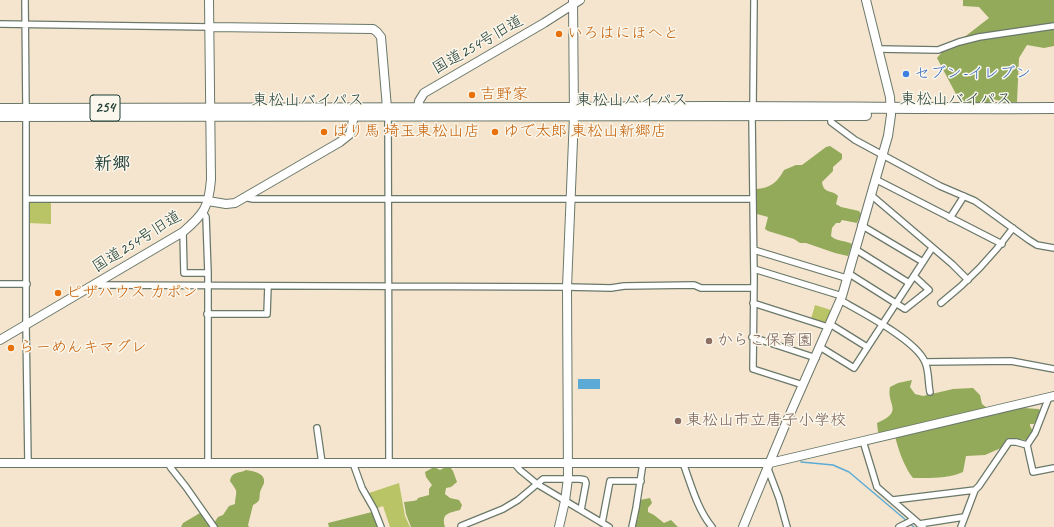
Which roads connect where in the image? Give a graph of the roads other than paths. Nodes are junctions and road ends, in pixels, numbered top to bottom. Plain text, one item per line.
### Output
1 (25, 0) edge
2 (209, 0) edge
3 (754, 0) edge
4 (866, 0) edge
5 (576, 1) edge
6 (0, 24) edge
7 (26, 24) junction
8 (1054, 26) edge
9 (210, 27) junction
10 (879, 49) junction
11 (1054, 108) edge
12 (0, 109) edge
13 (418, 109) junction
14 (26, 112) junction
15 (210, 112) junction
16 (387, 112) junction
17 (574, 112) junction
18 (753, 112) junction
19 (891, 112) junction
20 (831, 115) junction
21 (1054, 115) edge
22 (0, 116) edge
23 (354, 116) junction
24 (882, 155) junction
25 (875, 179) junction
26 (870, 195) junction
27 (964, 196) junction
28 (244, 197) junction
29 (388, 198) junction
30 (26, 199) junction
31 (570, 199) junction
32 (752, 199) junction
33 (208, 200) junction
34 (203, 212) junction
35 (950, 218) junction
36 (861, 225) junction
37 (1013, 228) junction
38 (183, 232) junction
39 (1002, 244) junction
40 (932, 248) junction
41 (1054, 248) edge
42 (855, 249) junction
43 (754, 250) junction
44 (923, 262) junction
45 (754, 268) junction
46 (208, 273) junction
47 (847, 276) junction
48 (914, 276) junction
49 (968, 280) junction
50 (909, 283) junction
51 (0, 284) edge
52 (27, 284) junction
53 (94, 285) junction
54 (207, 286) junction
55 (268, 286) junction
56 (389, 286) junction
57 (567, 287) junction
58 (753, 288) junction
59 (841, 298) junction
60 (753, 303) junction
61 (896, 303) junction
62 (941, 303) dead end
63 (207, 314) junction
64 (26, 325) junction
65 (829, 325) junction
66 (882, 325) junction
67 (752, 337) junction
68 (0, 340) edge
69 (867, 347) junction
70 (820, 348) junction
71 (816, 358) junction
72 (925, 362) junction
73 (1054, 369) edge
74 (803, 385) junction
75 (930, 392) dead end
76 (1051, 397) edge
77 (317, 428) dead end
78 (863, 441) junction
79 (1027, 445) junction
80 (0, 463) edge
81 (28, 463) junction
82 (168, 463) junction
83 (322, 463) junction
84 (353, 463) junction
85 (389, 463) junction
86 (514, 463) junction
87 (568, 463) junction
88 (643, 463) junction
89 (683, 463) junction
90 (208, 464) junction
91 (769, 466) junction
92 (1054, 468) edge
93 (568, 478) junction
94 (641, 481) junction
95 (537, 484) junction
96 (975, 490) junction
97 (894, 500) junction
98 (565, 501) junction
99 (581, 510) junction
100 (964, 517) junction
101 (913, 520) junction
102 (602, 523) junction
103 (921, 525) edge
104 (214, 527) edge
105 (381, 527) edge
106 (461, 527) edge
107 (559, 527) edge
108 (609, 527) edge
109 (632, 527) edge
110 (712, 527) edge
111 (743, 527) edge
112 (787, 527) edge
113 (899, 527) edge
114 (961, 527) edge

1 - 7 street
2 - 9 street, 国道254号旧道
3 - 18 street
4 - 10 street
5 - 13 street, 国道254号旧道
5 - 17 street
6 - 7 street
7 - 9 street
7 - 14 street
8 - 10 street
9 - 15 street, 国道254号旧道
9 - 16 street
10 - 19 street
11 - 19 highway, 東松山バイパス / 254
12 - 14 highway, 254
13 - 16 highway, 東松山バイパス / 254
13 - 17 highway, 東松山バイパス / 254
14 - 15 highway, 254
14 - 22 highway, 254
14 - 30 street
15 - 16 highway, 東松山バイパス / 254
15 - 23 highway, 東松山バイパス / 254
15 - 33 street, 国道254号旧道
16 - 17 highway, 東松山バイパス / 254
16 - 23 highway, 東松山バイパス / 254
16 - 29 street
17 - 18 highway, 東松山バイパス / 254
17 - 31 street
18 - 19 highway, 東松山バイパス / 254
18 - 20 highway, 東松山バイパス / 254
18 - 32 street
19 - 20 highway, 東松山バイパス / 254
19 - 21 highway, 東松山バイパス / 254
19 - 24 street
20 - 24 street
23 - 28 street
24 - 25 street
24 - 27 street
25 - 26 street
25 - 35 street
26 - 36 street
26 - 40 street
27 - 35 street
27 - 37 street
28 - 29 street
28 - 33 street
29 - 31 street
29 - 56 street
30 - 33 street
30 - 52 street
31 - 32 street
31 - 57 street
32 - 43 street
33 - 34 street, 国道254号旧道
34 - 38 street, 国道254号旧道
34 - 46 street
35 - 39 street
36 - 42 street
36 - 44 street
37 - 39 street
37 - 41 street
38 - 46 street
38 - 53 street, 国道254号旧道
39 - 49 street
40 - 44 street
40 - 49 street
42 - 47 street
42 - 50 street
43 - 45 street
43 - 47 street
44 - 48 street
45 - 58 street
45 - 59 street
46 - 54 street
47 - 59 street
47 - 61 street
48 - 50 street
48 - 61 street
49 - 62 street
50 - 61 street
51 - 52 street
52 - 64 street
53 - 54 street
53 - 64 street, 国道254号旧道
54 - 55 street
54 - 63 street
55 - 56 street
55 - 63 street
56 - 57 street
56 - 85 street
57 - 58 street
57 - 87 street
58 - 60 street
59 - 65 street
59 - 66 street
60 - 65 street
60 - 67 street
61 - 66 street
63 - 90 street
64 - 68 street, 国道254号旧道
64 - 81 street
65 - 69 street
65 - 70 street
66 - 69 street
66 - 72 street
67 - 71 street
67 - 74 street
69 - 70 street
70 - 71 street
71 - 74 street
72 - 73 street
72 - 75 street
74 - 91 street
76 - 78 street
76 - 79 street
77 - 83 street
78 - 91 street
78 - 97 street
79 - 92 street
79 - 96 street
80 - 81 street
81 - 82 street
82 - 90 street
82 - 104 street
83 - 84 street
83 - 90 street
84 - 85 street
84 - 105 street
85 - 86 street
86 - 87 street
86 - 95 street
87 - 88 street
87 - 93 street
88 - 89 street
88 - 94 street
89 - 91 street
89 - 110 street
91 - 111 street
91 - 112 street
93 - 95 street
93 - 98 street
93 - 99 street
94 - 102 street
94 - 109 street
95 - 98 street
95 - 106 street
96 - 97 street
96 - 100 street
97 - 101 street
98 - 99 street
98 - 107 street
99 - 102 street
100 - 103 street
100 - 114 street
101 - 103 street
101 - 113 street
102 - 108 street

